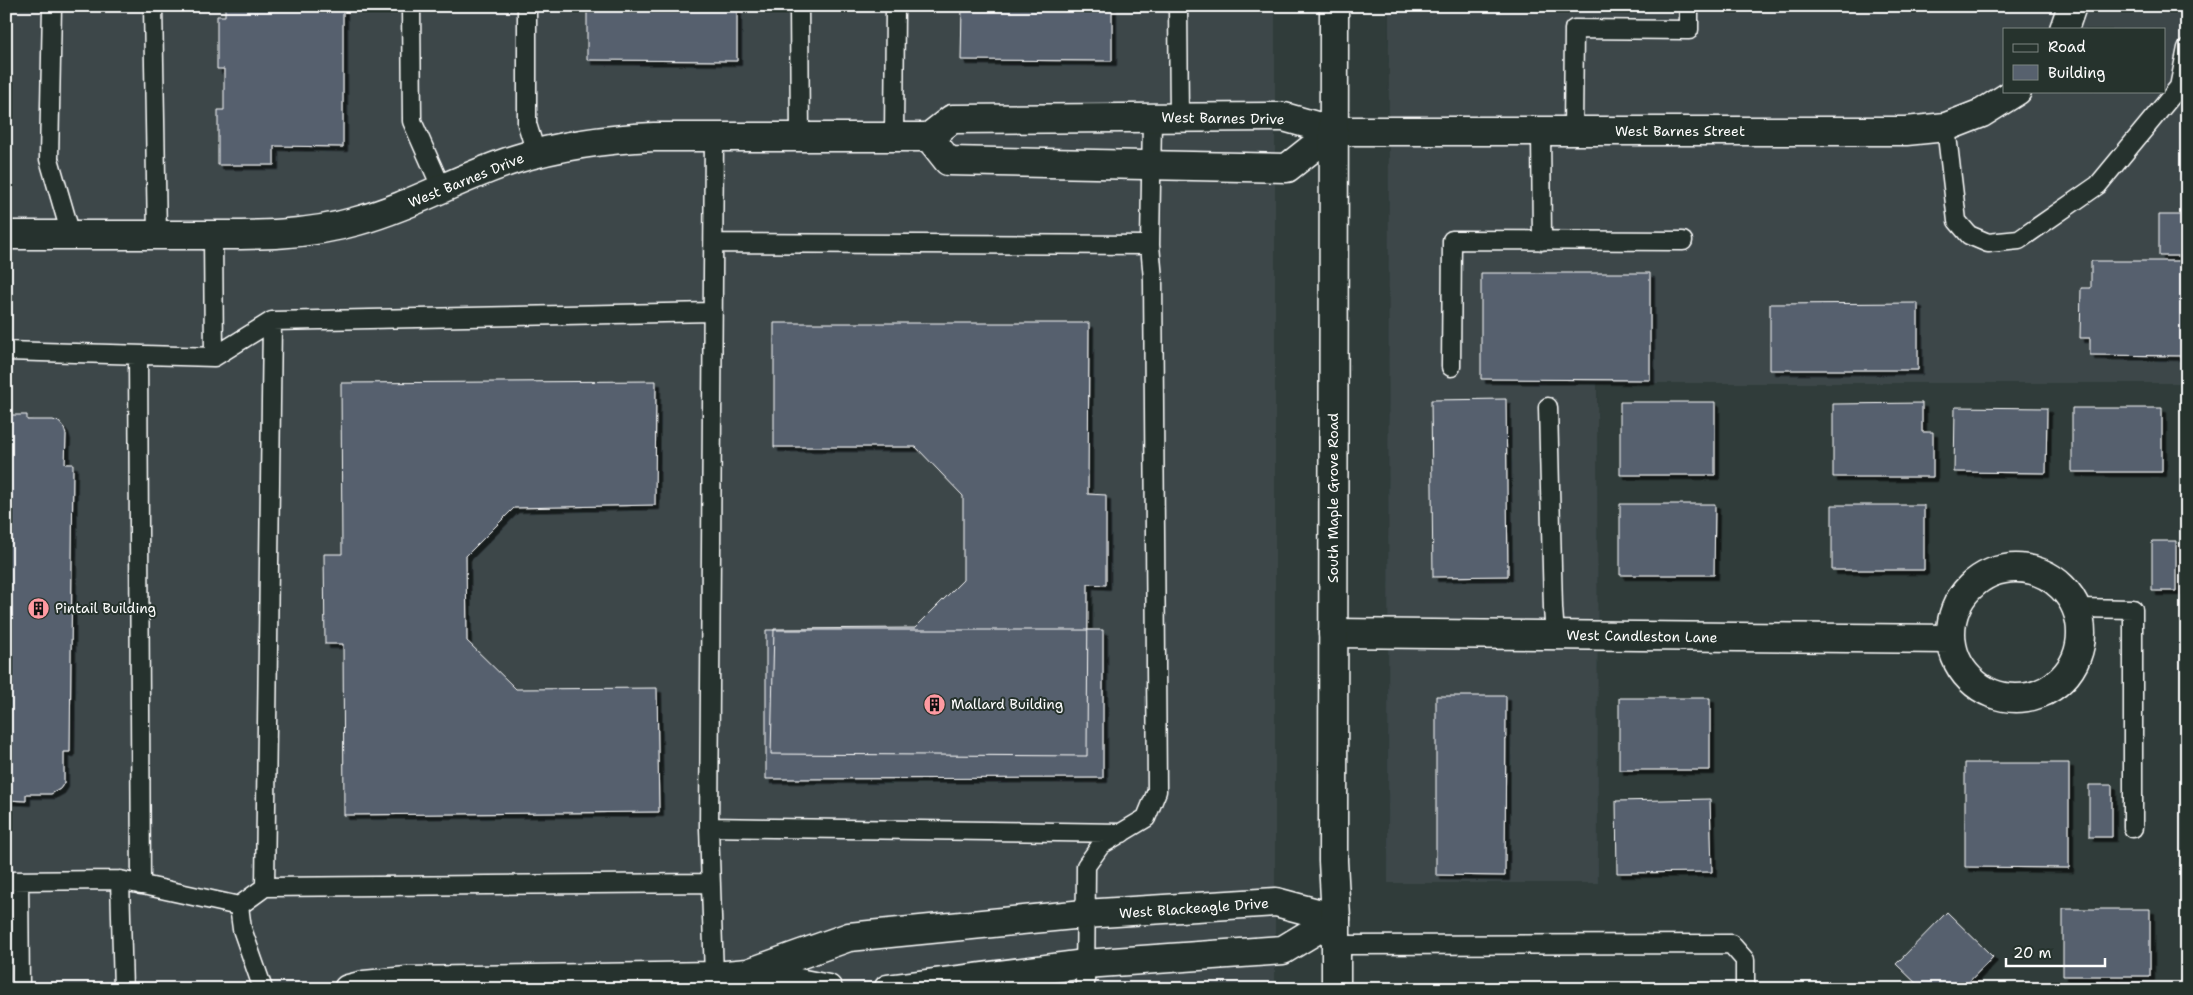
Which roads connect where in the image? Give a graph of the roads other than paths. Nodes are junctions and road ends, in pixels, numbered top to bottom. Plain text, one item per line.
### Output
1 (52, 6) edge
2 (153, 6) edge
3 (411, 6) edge
4 (527, 6) edge
5 (799, 6) edge
6 (895, 6) edge
7 (1178, 6) edge
8 (1334, 6) edge
9 (1689, 6) edge
10 (2072, 6) edge
11 (2064, 28) edge
12 (2187, 48) edge
13 (2015, 92) edge
14 (1152, 118) junction
15 (1179, 118) junction
16 (1946, 127) junction
17 (1334, 131) junction
18 (1541, 131) junction
19 (1574, 131) junction
20 (714, 137) junction
21 (800, 137) junction
22 (894, 137) junction
23 (929, 137) junction
24 (536, 153) junction
25 (1151, 165) junction
26 (442, 189) junction
27 (6, 235) edge
28 (71, 235) junction
29 (157, 235) junction
30 (214, 235) junction
31 (1542, 240) junction
32 (1683, 241) dead end
33 (714, 243) junction
34 (1150, 245) junction
35 (713, 312) junction
36 (272, 320) junction
37 (6, 351) edge
38 (138, 355) junction
39 (214, 357) junction
40 (1451, 367) dead end
41 (1548, 407) dead end
42 (2077, 608) junction
43 (1333, 633) junction
44 (1555, 635) junction
45 (1951, 639) junction
46 (709, 827) junction
47 (2133, 828) dead end
48 (1122, 833) junction
49 (13, 880) edge
50 (120, 880) junction
51 (711, 883) junction
52 (141, 885) junction
53 (265, 886) junction
54 (239, 906) junction
55 (1084, 914) junction
56 (1336, 918) junction
57 (1336, 945) junction
58 (714, 976) junction
59 (1085, 977) edge
60 (748, 981) edge
61 (497, 984) edge
62 (20, 989) edge
63 (123, 989) edge
64 (263, 989) edge
65 (348, 989) edge
66 (828, 989) edge
67 (888, 989) edge
68 (1336, 989) edge
69 (1745, 989) edge

1 - 28 lane
2 - 29 lane
3 - 26 lane
4 - 24 lane
5 - 21 lane
6 - 22 lane
7 - 15 lane
8 - 17 street, South Maple Grove Road
9 - 19 lane
10 - 11 street
12 - 16 lane
13 - 16 street, West Barnes Street
14 - 15 street, West Barnes Drive
14 - 23 street, West Barnes Drive
14 - 25 lane
15 - 17 street, West Barnes Drive
16 - 19 street, West Barnes Street
17 - 18 street, West Barnes Street
17 - 25 street
17 - 43 street, South Maple Grove Road
18 - 19 street, West Barnes Street
18 - 31 lane
20 - 21 street, West Barnes Drive
20 - 24 street, West Barnes Drive
20 - 33 lane
21 - 22 street, West Barnes Drive
22 - 23 street, West Barnes Drive
23 - 25 street
24 - 26 street, West Barnes Drive
25 - 34 lane
26 - 30 street, West Barnes Drive
27 - 28 street, West Barnes Drive
28 - 29 street, West Barnes Drive
29 - 30 street, West Barnes Drive
30 - 39 lane
31 - 32 lane
31 - 40 lane
33 - 34 lane
33 - 35 lane
34 - 48 lane
35 - 36 lane
35 - 46 lane
36 - 39 lane
36 - 53 lane
37 - 38 lane
38 - 39 lane
38 - 52 lane
41 - 44 lane
42 - 45 street
42 - 45 street
42 - 47 lane
43 - 44 street, West Candleston Lane
43 - 56 street, South Maple Grove Road
44 - 45 street, West Candleston Lane
46 - 48 lane
46 - 51 lane
48 - 55 lane
49 - 50 lane
49 - 62 lane
50 - 52 lane
50 - 63 lane
51 - 53 lane
51 - 58 lane
52 - 54 lane
53 - 54 lane
54 - 64 lane
55 - 56 street, West Blackeagle Drive
55 - 59 lane
55 - 60 street, West Blackeagle Drive
56 - 57 street, South Maple Grove Road
56 - 59 street
57 - 68 street, South Maple Grove Road
57 - 69 lane
58 - 60 street, West Blackeagle Drive
58 - 61 street, West Blackeagle Drive
59 - 67 street
60 - 66 street, West Blackeagle Drive
61 - 65 street, West Blackeagle Drive

